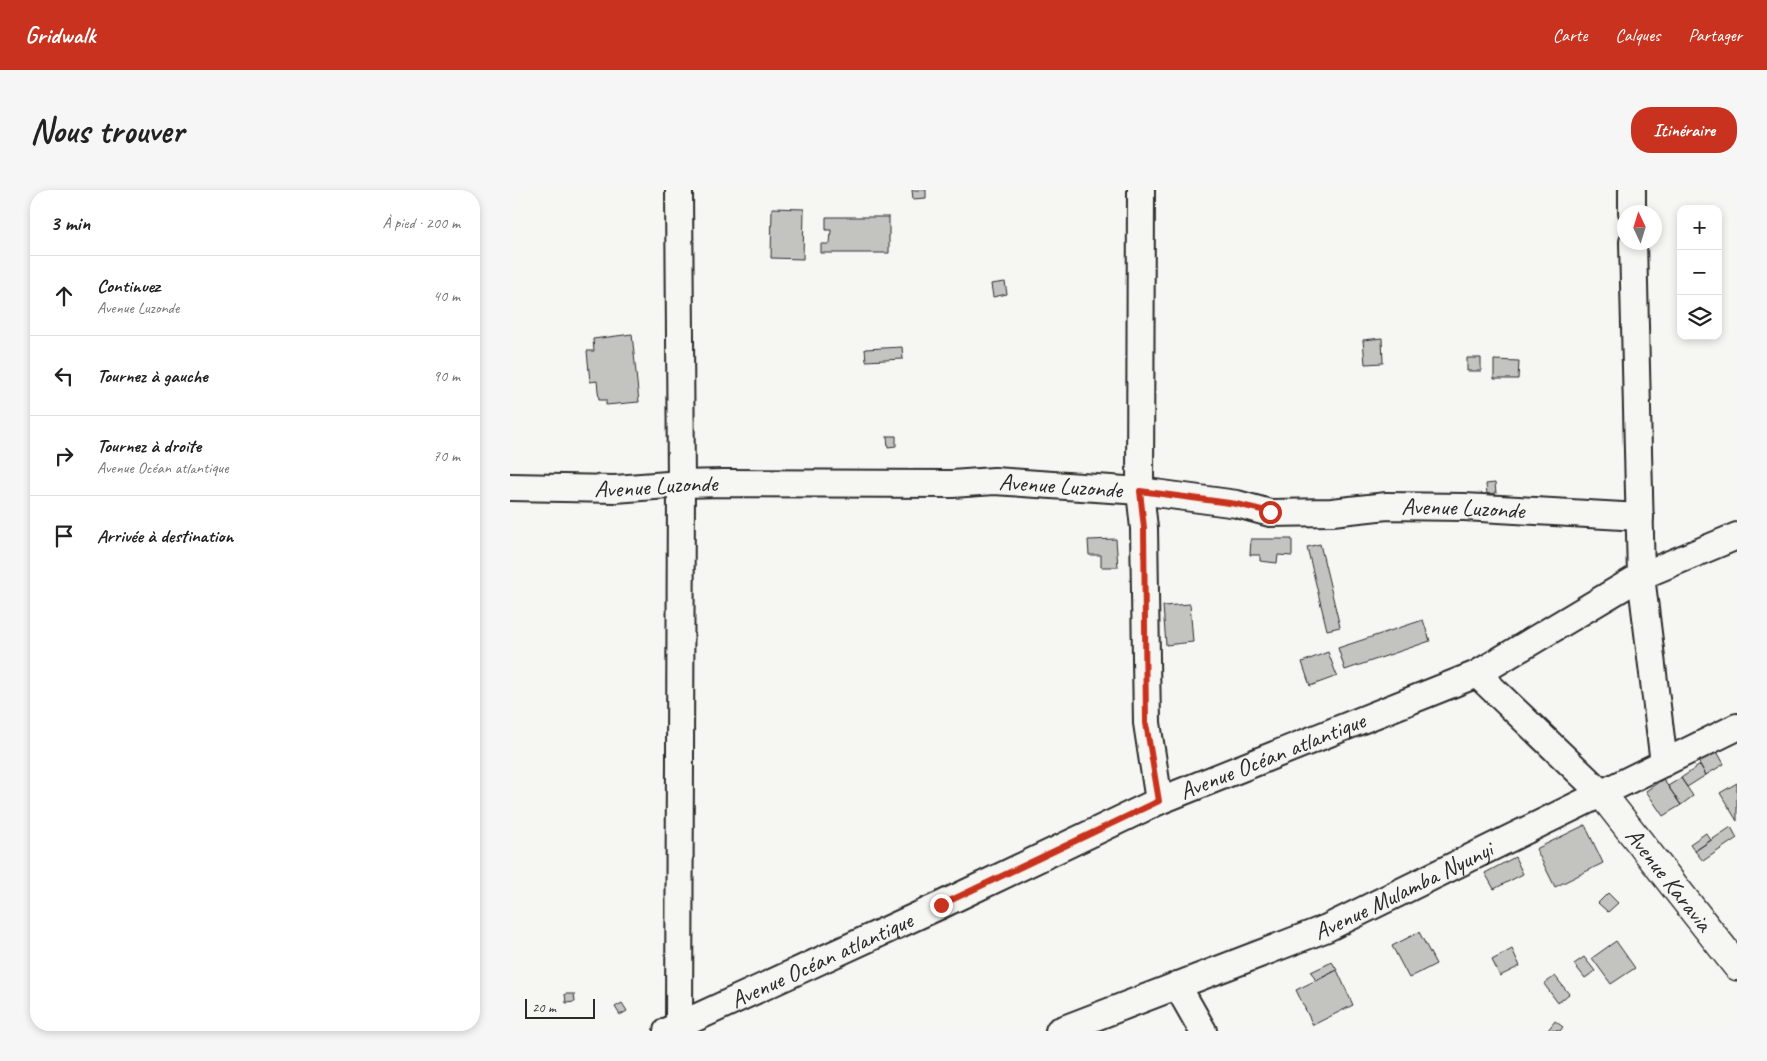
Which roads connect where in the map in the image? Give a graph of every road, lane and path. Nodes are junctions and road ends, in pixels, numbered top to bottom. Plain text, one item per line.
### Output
1 (679, 190) edge
2 (1141, 190) edge
3 (1632, 190) edge
4 (1632, 205) edge
5 (1633, 250) edge
6 (681, 484) junction
7 (510, 487) edge
8 (1140, 491) junction
9 (1640, 517) junction
10 (1737, 536) edge
11 (1641, 576) junction
12 (1477, 674) junction
13 (1737, 727) edge
14 (1664, 762) junction
15 (1602, 793) junction
16 (1159, 801) junction
17 (1737, 966) edge
18 (1177, 985) junction
19 (673, 1028) edge
20 (1059, 1031) edge
21 (1203, 1031) edge

1 - 6 street
2 - 8 street
3 - 4 street
5 - 9 street
6 - 7 street, Avenue Luzonde
6 - 8 street, Avenue Luzonde
6 - 19 street
8 - 9 street, Avenue Luzonde
8 - 16 street
9 - 11 street
10 - 11 street, Avenue Océan atlantique
11 - 12 street, Avenue Océan atlantique
11 - 14 street
12 - 15 street
12 - 16 street, Avenue Océan atlantique
13 - 14 street, Avenue Mulamba Nyunyi
14 - 15 street, Avenue Mulamba Nyunyi
15 - 17 street, Avenue Karavia
15 - 18 street, Avenue Mulamba Nyunyi
16 - 19 street, Avenue Océan atlantique
18 - 20 street, Avenue Mulamba Nyunyi
18 - 21 street

